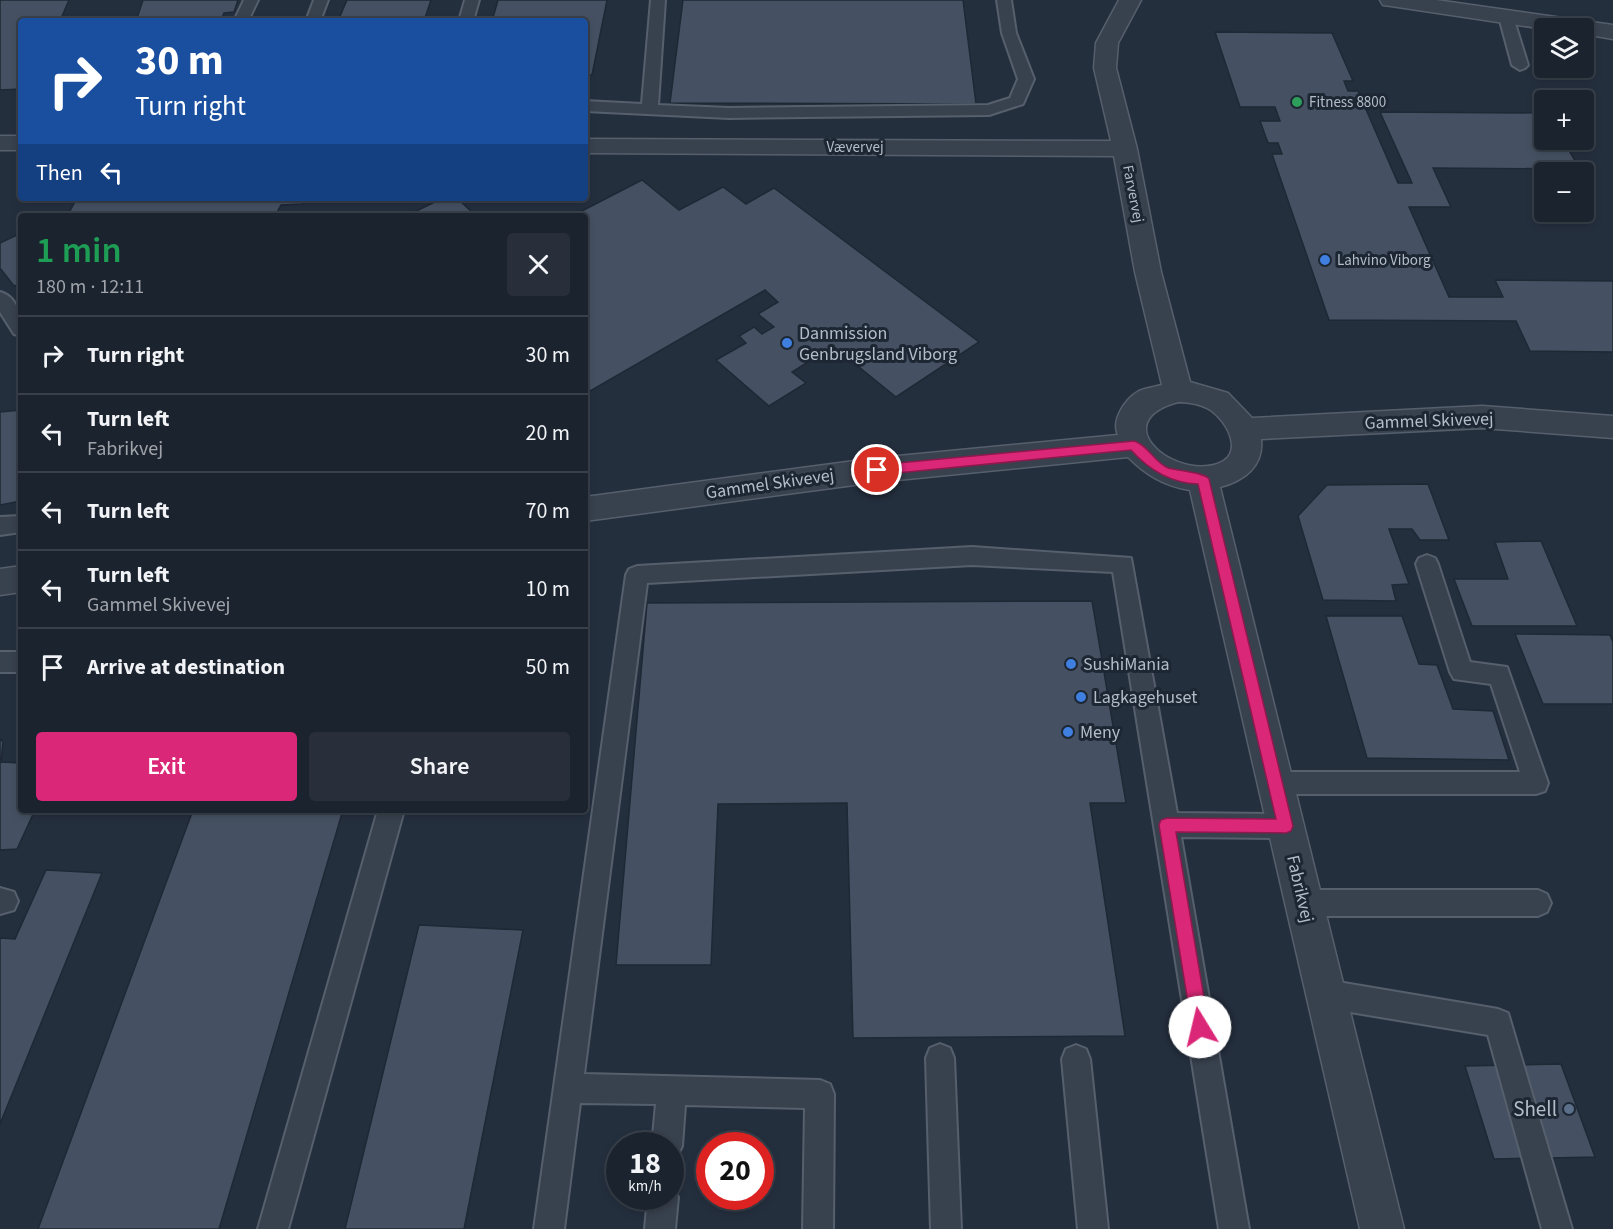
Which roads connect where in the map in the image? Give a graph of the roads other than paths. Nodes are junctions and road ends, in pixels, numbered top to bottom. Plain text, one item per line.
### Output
1 (251, 0) edge
2 (321, 0) edge
3 (472, 0) edge
4 (658, 0) edge
5 (1004, 0) edge
6 (1130, 0) edge
7 (1391, 0) edge
8 (1506, 17) junction
9 (242, 18) edge
10 (314, 18) edge
11 (467, 18) edge
12 (1613, 32) edge
13 (1520, 64) dead end
14 (588, 106) edge
15 (650, 108) junction
16 (0, 143) edge
17 (18, 143) edge
18 (588, 146) edge
19 (1125, 149) junction
20 (0, 298) edge
21 (18, 325) edge
22 (1178, 391) junction
23 (1613, 427) edge
24 (1245, 429) junction
25 (1134, 445) junction
26 (1203, 479) junction
27 (588, 508) edge
28 (18, 524) edge
29 (0, 526) edge
30 (1428, 564) dead end
31 (18, 579) edge
32 (0, 582) edge
33 (0, 662) edge
34 (18, 662) edge
35 (1275, 783) junction
36 (390, 813) edge
37 (1167, 825) junction
38 (1286, 826) junction
39 (1304, 903) junction
40 (1538, 903) dead end
41 (1326, 994) junction
42 (940, 1058) dead end
43 (1076, 1059) dead end
44 (568, 1088) junction
45 (672, 1090) junction
46 (668, 1132) edge
47 (662, 1210) edge
48 (273, 1229) edge
49 (549, 1229) edge
50 (660, 1229) edge
51 (818, 1229) edge
52 (946, 1229) edge
53 (1093, 1229) edge
54 (1234, 1229) edge
55 (1382, 1229) edge
56 (1557, 1229) edge

1 - 9 lane
2 - 10 lane
3 - 11 lane
4 - 15 lane
5 - 15 lane
6 - 19 street, Farvervej
7 - 8 street
8 - 12 street
8 - 13 lane
14 - 15 lane
16 - 17 street
18 - 19 street, Vævervej
19 - 22 street, Farvervej
20 - 21 lane
22 - 24 street
22 - 25 street
23 - 24 street, Gammel Skivevej
24 - 26 street
25 - 26 street
25 - 27 street, Gammel Skivevej
26 - 35 street, Fabrikvej
28 - 29 lane
30 - 35 lane
31 - 32 street
33 - 34 lane
35 - 38 street, Fabrikvej
36 - 48 lane
37 - 38 lane
37 - 44 lane
37 - 54 lane
38 - 39 street, Fabrikvej
39 - 40 lane
39 - 41 street, Fabrikvej
41 - 55 street, Fabrikvej
41 - 56 lane
42 - 52 lane
43 - 53 lane
44 - 45 lane
44 - 49 lane
45 - 46 lane
45 - 51 lane
47 - 50 lane

